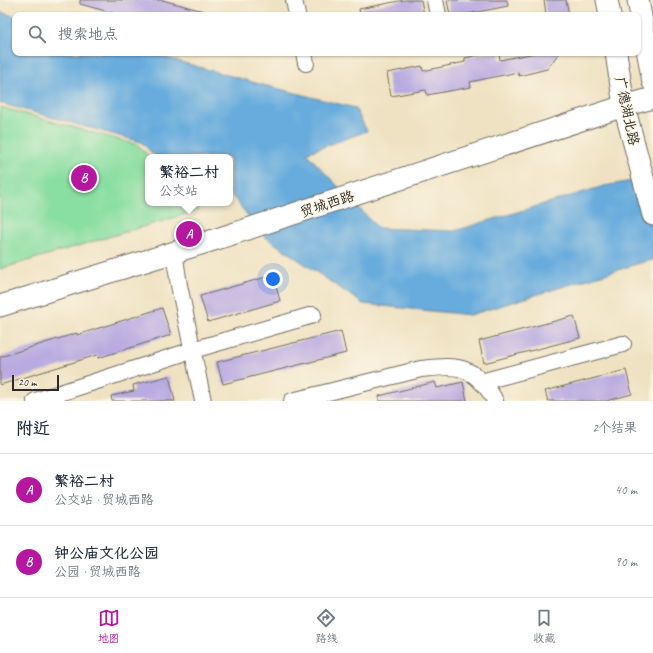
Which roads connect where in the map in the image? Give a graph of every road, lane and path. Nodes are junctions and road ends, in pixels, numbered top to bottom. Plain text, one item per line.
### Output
1 (294, 0) edge
2 (435, 0) edge
3 (607, 0) edge
4 (638, 0) edge
5 (296, 12) edge
6 (437, 12) edge
7 (609, 12) edge
8 (640, 12) edge
9 (641, 16) edge
10 (616, 56) edge
11 (653, 82) edge
12 (653, 98) edge
13 (624, 106) junction
14 (650, 206) edge
15 (174, 252) junction
16 (0, 306) edge
17 (313, 316) dead end
18 (623, 344) dead end
19 (193, 350) junction
20 (481, 382) junction
21 (35, 401) edge
22 (204, 401) edge
23 (292, 401) edge
24 (495, 401) edge

1 - 5 lane
2 - 6 lane
3 - 7 main road
4 - 8 main road
9 - 11 main road
10 - 13 main road, 广德湖北路
12 - 13 main road, 贸城西路
13 - 14 main road, 广德湖北路
13 - 15 main road, 贸城西路
15 - 16 main road, 贸城西路
15 - 19 lane
17 - 19 lane
18 - 20 lane
19 - 21 lane
19 - 22 lane
20 - 23 lane
20 - 24 lane

